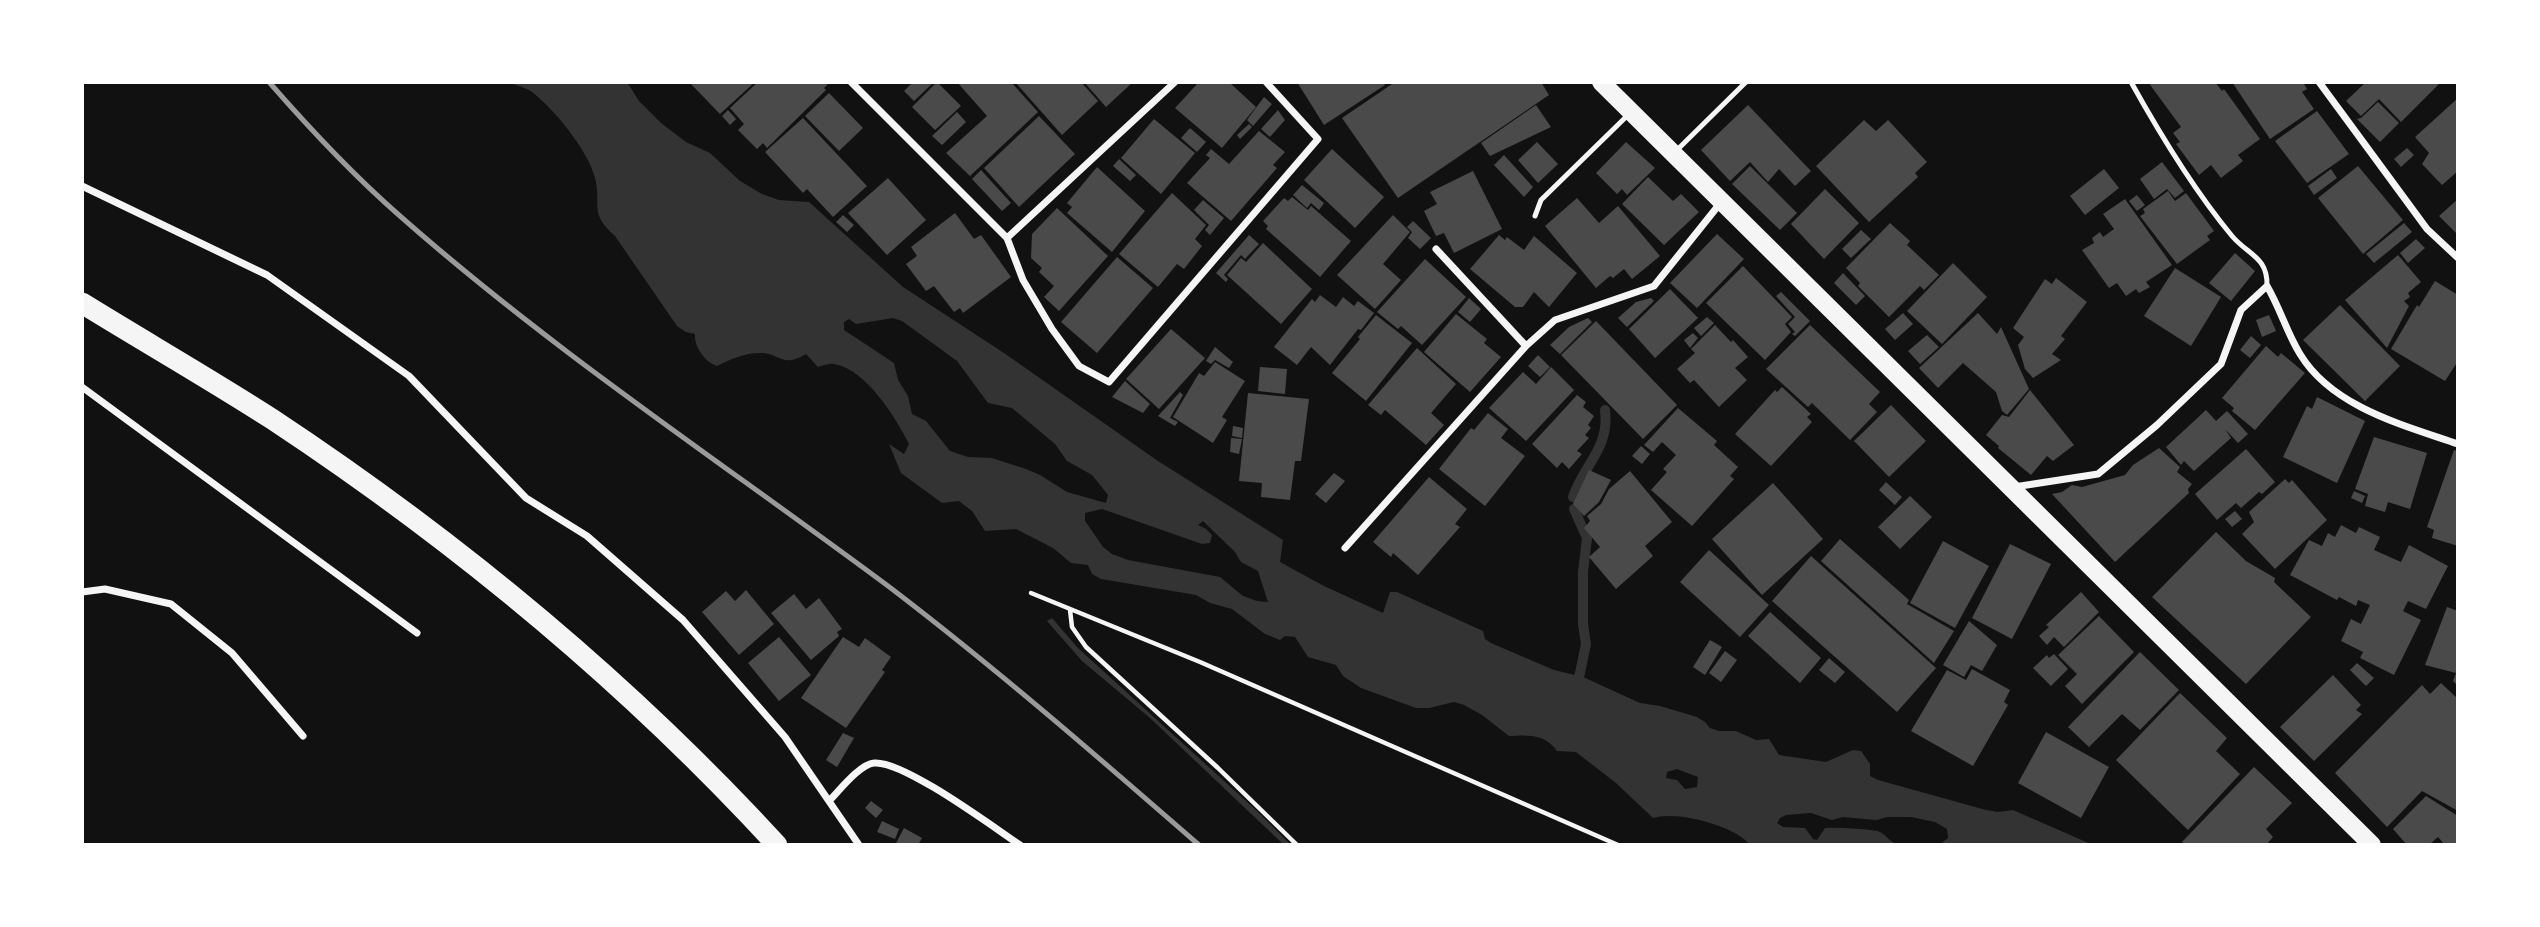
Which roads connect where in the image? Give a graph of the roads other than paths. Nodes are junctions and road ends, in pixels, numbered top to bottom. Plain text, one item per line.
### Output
1 (851, 82) edge
2 (1175, 82) edge
3 (1266, 82) edge
4 (1601, 82) edge
5 (1746, 82) edge
6 (2131, 82) edge
7 (2319, 82) edge
8 (1632, 111) junction
9 (1674, 153) junction
10 (82, 186) edge
11 (1722, 201) junction
12 (1535, 216) dead end
13 (1007, 238) junction
14 (1436, 249) dead end
15 (2458, 258) edge
16 (2267, 286) junction
17 (82, 303) edge
18 (1526, 346) junction
19 (82, 387) edge
20 (2458, 444) edge
21 (2013, 487) junction
22 (1345, 548) dead end
23 (82, 592) edge
24 (417, 633) dead end
25 (303, 737) dead end
26 (829, 801) junction
27 (777, 845) edge
28 (859, 845) edge
29 (1020, 845) edge
30 (2372, 845) edge

1 - 13 street
2 - 13 street
3 - 13 street
4 - 8 main road
5 - 9 lane
6 - 16 lane
7 - 15 street
8 - 9 main road
8 - 12 lane
9 - 11 main road
10 - 26 street
11 - 18 street
11 - 21 main road
14 - 18 street
16 - 20 street
16 - 21 street
17 - 27 highway
18 - 22 street
19 - 24 street
21 - 30 main road
23 - 25 street
26 - 28 street
26 - 29 street

